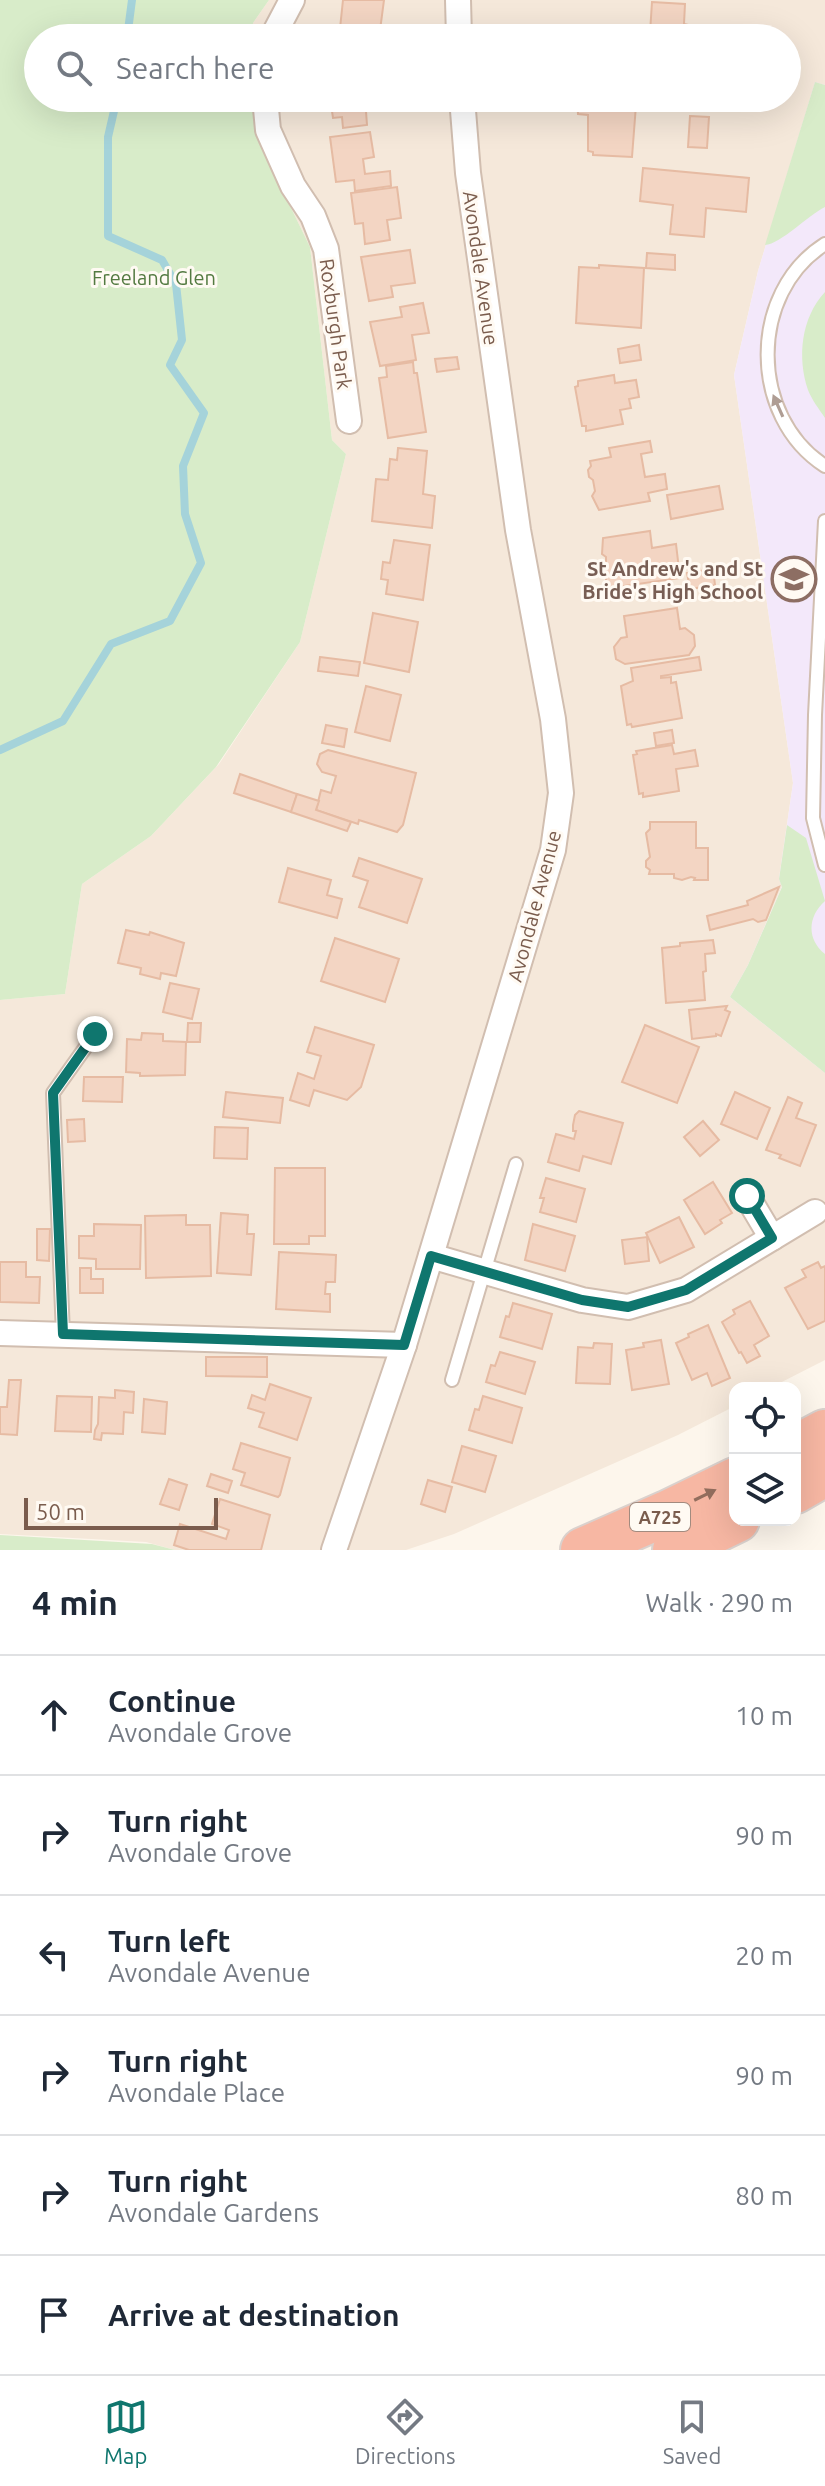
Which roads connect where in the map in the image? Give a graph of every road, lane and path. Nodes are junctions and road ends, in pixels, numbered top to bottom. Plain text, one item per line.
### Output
1 (292, 0) edge
2 (458, 0) edge
3 (279, 24) edge
4 (459, 24) edge
5 (266, 112) edge
6 (463, 112) edge
7 (825, 244) edge
8 (349, 421) dead end
9 (825, 466) edge
10 (825, 521) edge
11 (821, 667) edge
12 (825, 865) edge
13 (95, 1034) dead end
14 (516, 1164) dead end
15 (747, 1196) dead end
16 (820, 1208) edge
17 (772, 1238) junction
18 (431, 1256) junction
19 (484, 1272) junction
20 (0, 1333) edge
21 (63, 1334) junction
22 (404, 1345) junction
23 (452, 1380) dead end
24 (825, 1432) edge
25 (801, 1445) edge
26 (825, 1474) edge
27 (729, 1483) edge
28 (801, 1488) edge
29 (729, 1524) edge
30 (334, 1550) edge
31 (583, 1550) edge
32 (675, 1550) edge

1 - 3 street
2 - 4 street
5 - 8 street, Roxburgh Park
6 - 18 street, Avondale Avenue
9 -> 7 lane
10 - 11 lane
11 - 12 lane
13 - 21 lane
14 - 19 lane
15 - 17 street
16 - 17 street
17 - 19 street
18 - 19 street
18 - 22 street, Avondale Avenue
19 - 23 lane
20 - 21 street
21 - 22 street
22 - 30 street, Avondale Avenue
24 - 25 highway
26 - 28 highway
31 -> 27 highway, A725
29 - 32 highway, A725

